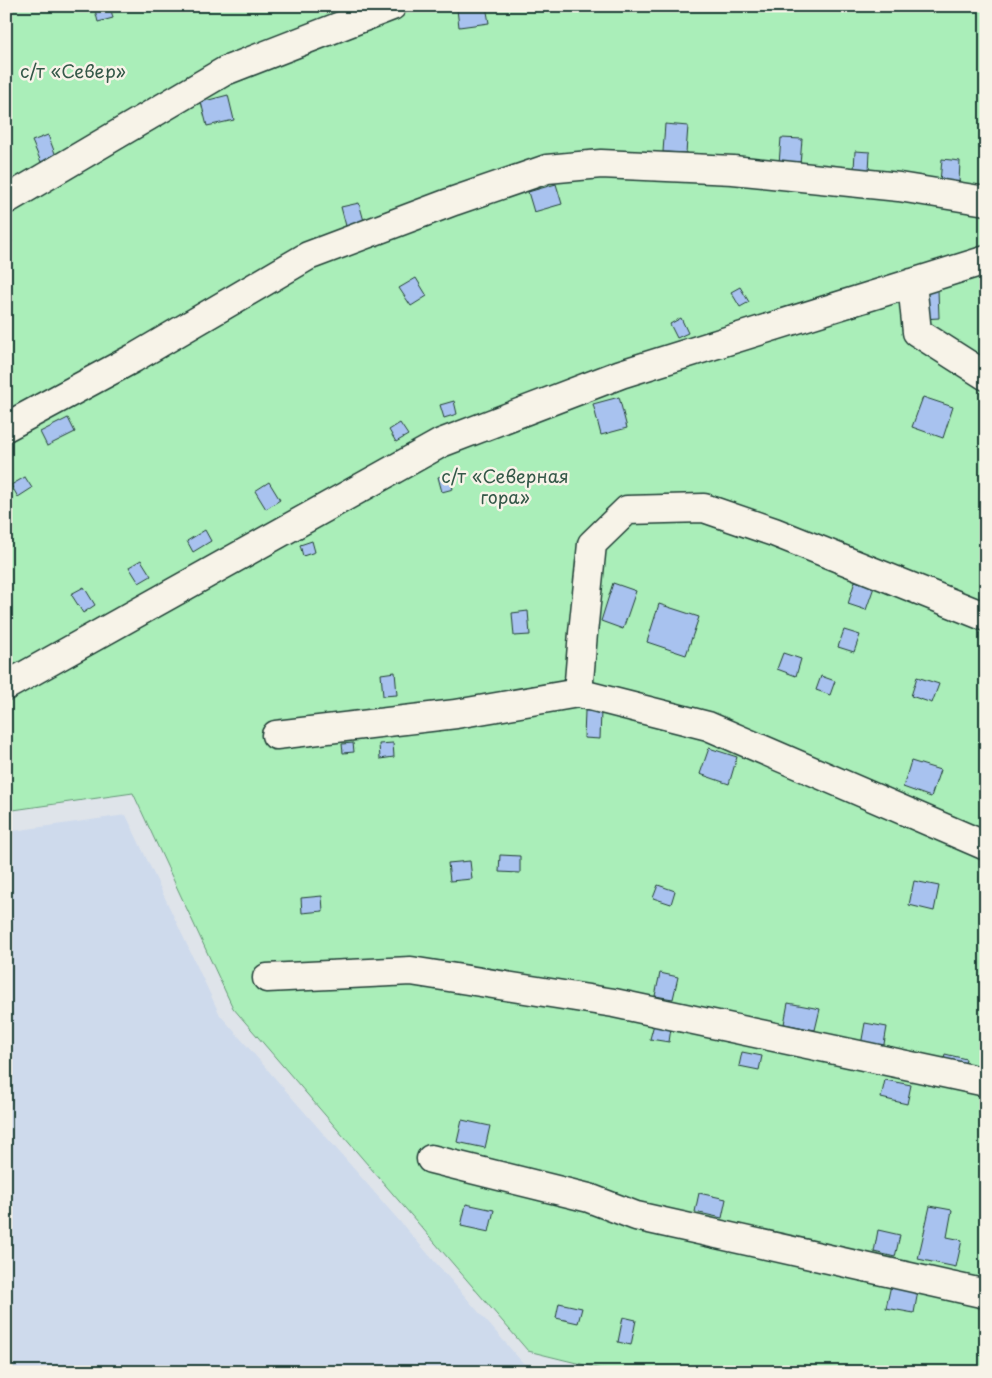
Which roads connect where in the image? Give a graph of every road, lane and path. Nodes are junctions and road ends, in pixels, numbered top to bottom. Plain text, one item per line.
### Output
1 (392, 6) edge
2 (6, 200) edge
3 (986, 201) edge
4 (986, 260) edge
5 (912, 283) junction
6 (986, 376) edge
7 (6, 428) edge
8 (986, 617) edge
9 (6, 686) edge
10 (578, 692) junction
11 (276, 735) dead end
12 (986, 846) edge
13 (267, 978) dead end
14 (986, 1082) edge
15 (431, 1159) dead end
16 (986, 1294) edge

1 - 2 lane
3 - 7 lane
4 - 5 lane
5 - 6 lane
5 - 9 lane
8 - 10 lane
10 - 11 lane
10 - 12 lane
13 - 14 lane
15 - 16 lane

